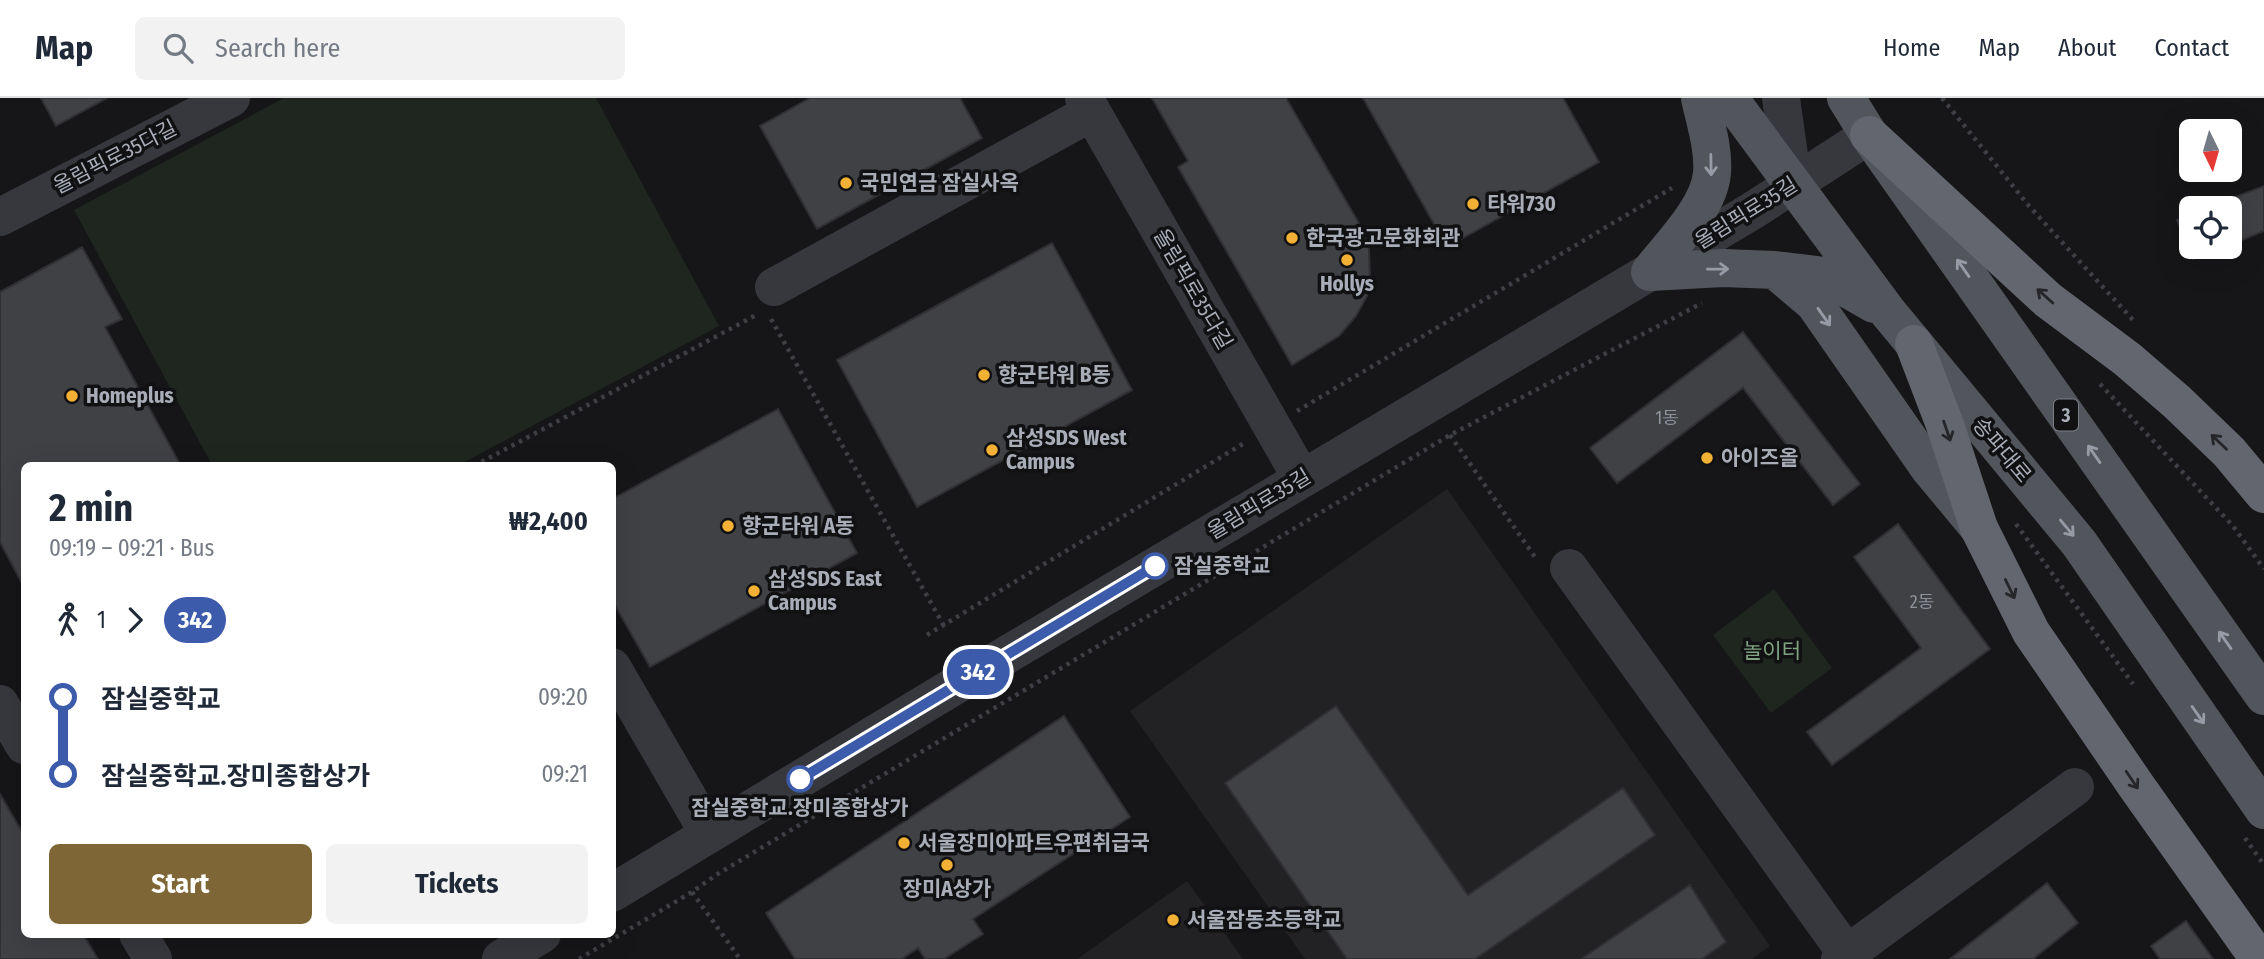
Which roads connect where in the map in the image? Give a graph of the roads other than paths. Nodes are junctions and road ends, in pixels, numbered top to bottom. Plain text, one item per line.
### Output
1 (231, 98) edge
2 (1700, 98) edge
3 (1729, 98) edge
4 (1781, 98) edge
5 (1846, 98) edge
6 (1088, 105) edge
7 (193, 107) edge
8 (1869, 135) junction
9 (1793, 184) junction
10 (0, 217) edge
11 (1775, 270) junction
12 (1650, 272) junction
13 (774, 287) dead end
14 (1886, 311) junction
15 (1914, 344) junction
16 (1302, 479) junction
17 (2264, 494) edge
18 (1979, 528) junction
19 (1569, 568) dead end
20 (616, 674) edge
21 (2264, 696) edge
22 (0, 704) edge
23 (21, 740) edge
24 (2076, 787) dead end
25 (2264, 810) edge
26 (709, 834) junction
27 (616, 891) edge
28 (140, 938) edge
29 (535, 938) edge
30 (1843, 956) edge
31 (153, 959) edge
32 (501, 959) edge
33 (2259, 959) edge

1 - 7 street, 올림픽로35다길
2 -> 12 main road
3 - 9 main road, 송파대로
4 - 9 street
5 - 8 main road, 3
6 - 13 street
6 - 16 street, 올림픽로35다길
7 - 10 street, 올림픽로35다길
8 - 9 street, 올림픽로35길
17 -> 8 highway
21 -> 8 main road, 3
9 - 12 street, 올림픽로35길
9 - 14 main road, 송파대로
12 -> 11 main road
11 - 14 main road
11 -> 18 main road
12 - 16 street, 올림픽로35길
14 - 15 main road, 송파대로
15 -> 18 highway
15 -> 25 main road, 송파대로
16 - 26 street, 올림픽로35길
18 -> 33 highway
19 - 30 street
20 - 26 street
22 - 23 street
24 - 30 street
26 - 27 street, 올림픽로35길
28 - 31 street
29 - 32 street

